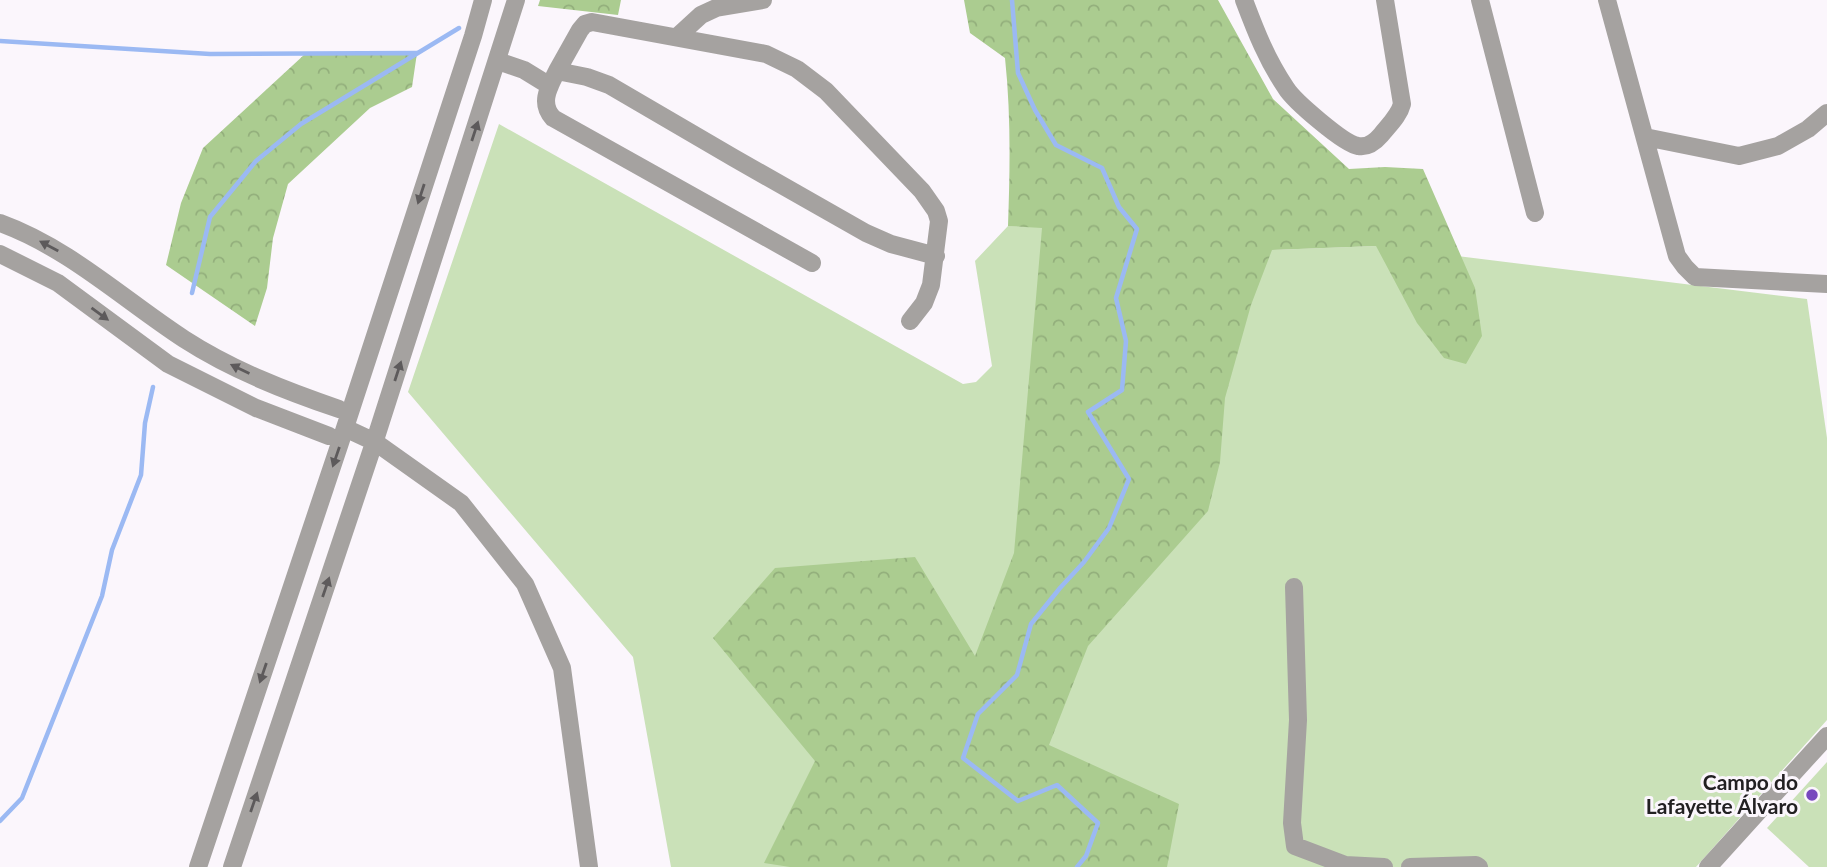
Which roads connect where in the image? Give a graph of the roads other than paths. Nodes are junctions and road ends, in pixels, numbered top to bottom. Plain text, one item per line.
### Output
1 (483, 0) edge
2 (516, 0) edge
3 (763, 0) edge
4 (1244, 0) edge
5 (1385, 0) edge
6 (1480, 0) edge
7 (1607, 0) edge
8 (677, 37) junction
9 (498, 61) junction
10 (553, 78) junction
11 (1827, 113) edge
12 (1645, 137) junction
13 (431, 165) junction
14 (460, 176) junction
15 (1535, 214) dead end
16 (0, 223) edge
17 (0, 254) edge
18 (936, 257) junction
19 (812, 263) dead end
20 (1827, 284) edge
21 (910, 321) dead end
22 (302, 396) junction
23 (339, 409) dead end
24 (296, 423) junction
25 (337, 432) junction
26 (374, 442) junction
27 (1294, 587) dead end
28 (1827, 736) edge
29 (198, 867) edge
30 (232, 867) edge
31 (589, 867) edge
32 (1384, 867) edge
33 (1410, 867) edge
34 (1479, 867) edge
35 (1708, 867) edge

1 - 13 street
2 - 9 street
3 - 8 street
4 - 5 street
6 - 15 street
7 - 12 street
8 - 10 street
8 - 18 street
9 - 10 street
14 -> 9 street
10 - 18 street
10 - 19 street
11 - 12 street
12 - 20 street
13 - 14 street
13 -> 25 street
26 -> 14 street
22 -> 16 street
17 -> 24 street
18 - 21 street
22 - 23 street
22 - 24 street
24 - 25 street
25 - 26 street
25 -> 29 street
30 -> 26 street
26 - 31 street
27 - 32 street
28 - 35 street
33 - 34 street

